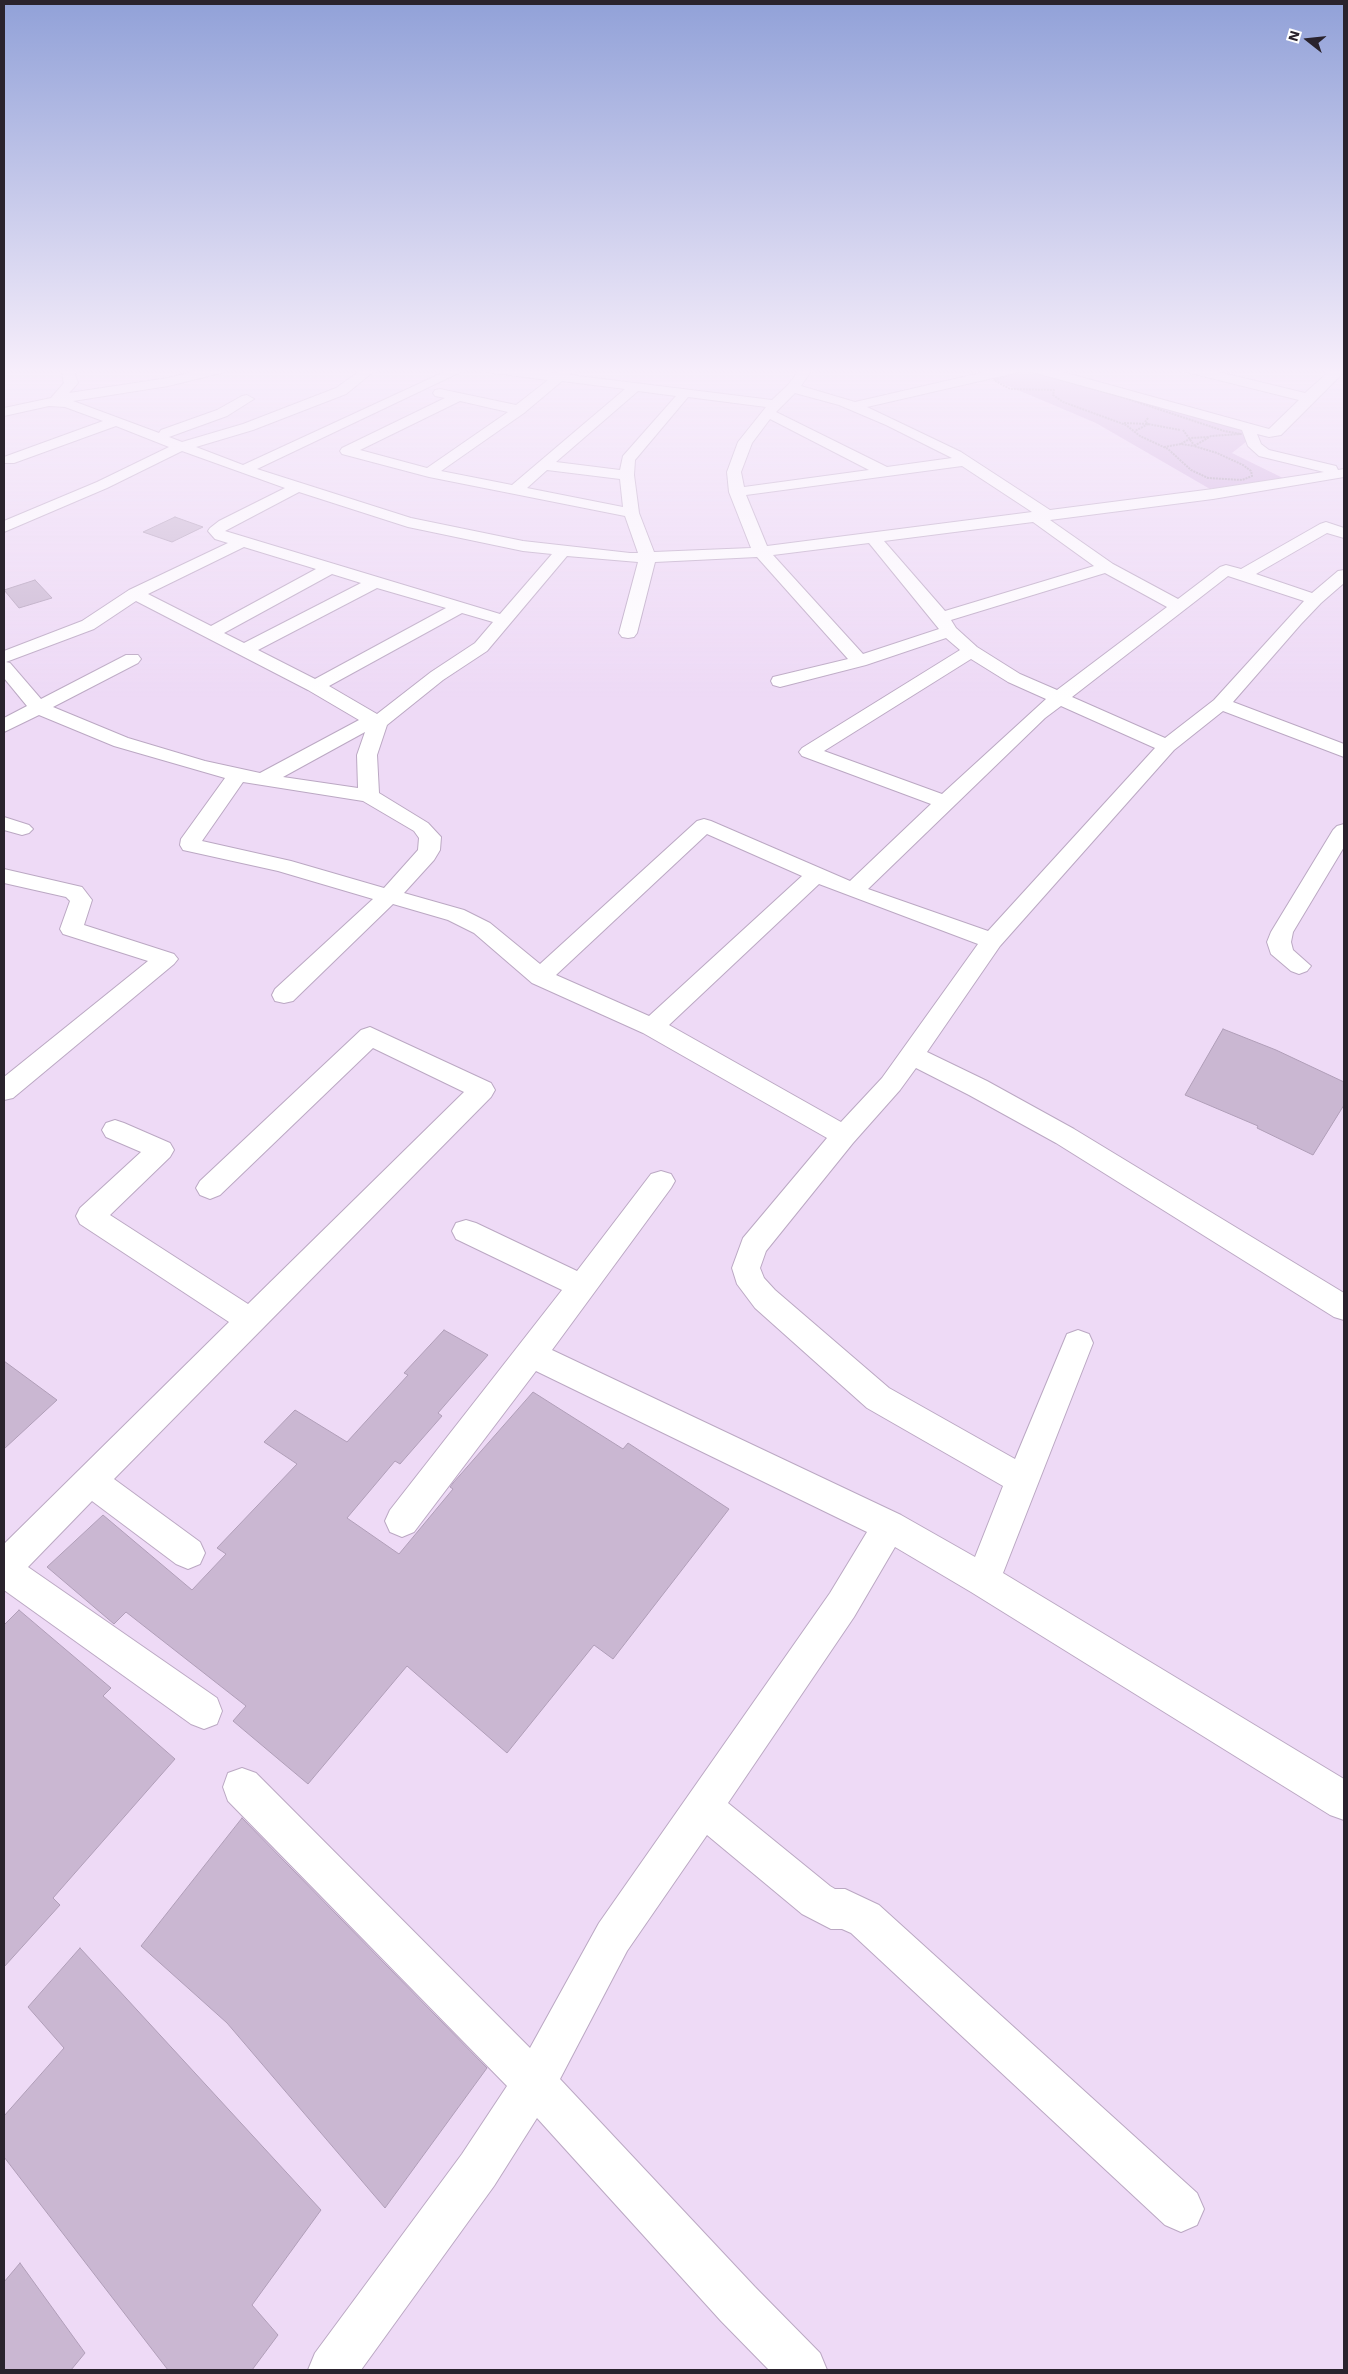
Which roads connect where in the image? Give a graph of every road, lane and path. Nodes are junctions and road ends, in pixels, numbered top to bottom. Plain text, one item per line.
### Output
1 (116, 479) edge
2 (272, 479) edge
3 (458, 479) edge
4 (528, 479) edge
5 (627, 479) edge
6 (735, 479) edge
7 (835, 479) edge
8 (990, 479) edge
9 (1221, 479) edge
10 (1245, 479) edge
11 (1287, 479) edge
12 (298, 487) junction
13 (515, 490) junction
14 (737, 492) junction
15 (631, 513) junction
16 (1040, 515) junction
17 (1344, 515) edge
18 (4, 527) edge
19 (1326, 527) junction
20 (1344, 533) edge
21 (873, 538) junction
22 (243, 542) junction
23 (563, 551) junction
24 (761, 552) junction
25 (648, 557) junction
26 (1107, 567) junction
27 (331, 568) junction
28 (1243, 575) junction
29 (1344, 576) edge
30 (378, 581) junction
31 (135, 594) junction
32 (1315, 599) junction
33 (1179, 606) junction
34 (461, 607) junction
35 (503, 620) junction
36 (945, 624) junction
37 (211, 633) junction
38 (628, 633) dead end
39 (244, 650) junction
40 (971, 651) junction
41 (4, 657) edge
42 (132, 659) dead end
43 (860, 661) junction
44 (4, 667) edge
45 (780, 681) dead end
46 (315, 686) junction
47 (1058, 700) junction
48 (1221, 704) junction
49 (38, 708) junction
50 (376, 722) junction
51 (4, 726) edge
52 (1167, 746) junction
53 (1344, 751) edge
54 (238, 774) junction
55 (262, 780) junction
56 (369, 796) junction
57 (944, 802) junction
58 (1344, 830) edge
59 (4, 876) edge
60 (814, 876) junction
61 (853, 891) junction
62 (389, 896) junction
63 (992, 942) junction
64 (1299, 966) dead end
65 (540, 977) junction
66 (284, 994) dead end
67 (652, 1027) junction
68 (913, 1056) junction
69 (4, 1091) edge
70 (115, 1130) dead end
71 (844, 1136) junction
72 (661, 1181) dead end
73 (210, 1188) dead end
74 (466, 1231) dead end
75 (581, 1286) junction
76 (1344, 1307) edge
77 (250, 1321) junction
78 (1078, 1342) dead end
79 (531, 1354) junction
80 (91, 1480) junction
81 (1022, 1480) junction
82 (402, 1521) dead end
83 (889, 1526) junction
84 (188, 1553) dead end
85 (4, 1568) edge
86 (983, 1580) junction
87 (204, 1711) dead end
88 (242, 1787) dead end
89 (1344, 1802) edge
90 (704, 1807) junction
91 (534, 2083) junction
92 (1181, 2208) dead end
93 (332, 2370) edge
94 (803, 2370) edge

1 - 18 street
2 - 12 street
3 - 13 street
4 - 13 street
5 - 15 street
6 - 14 street
7 - 14 street
8 - 16 street
9 - 10 path
11 - 16 street
12 - 22 street
12 - 23 street
13 - 15 street
14 - 24 street
15 - 25 street
16 - 21 street
16 - 26 street
17 - 19 street
19 - 20 street
19 - 28 street
21 - 24 street
21 - 36 street
22 - 27 street
22 - 31 street
23 - 25 street
23 - 35 street
24 - 25 street
24 - 43 street
25 - 38 street
26 - 33 street
26 - 36 street
27 - 30 street
27 - 37 street
28 - 32 street
28 - 33 street
29 - 32 street
30 - 34 street
30 - 39 street
31 - 37 street
31 - 41 street
32 - 48 street
33 - 47 street
34 - 35 street
34 - 46 street
35 - 50 street
36 - 40 street
36 - 43 street
37 - 39 street
39 - 46 street
40 - 47 street
40 - 57 street
42 - 49 street
43 - 45 street
44 - 49 street
46 - 50 street
47 - 52 street
47 - 57 street
48 - 52 street
48 - 53 street
49 - 51 street
49 - 54 street
50 - 55 street
50 - 56 street
52 - 63 street
54 - 55 street
54 - 62 street
55 - 56 street
56 - 62 street
57 - 61 street
58 - 64 street
59 - 69 street
60 - 61 street
60 - 65 street
60 - 67 street
61 - 63 street
62 - 65 street
62 - 66 street
63 - 68 street
65 - 67 street
67 - 71 street
68 - 71 street
68 - 76 street
70 - 77 street
71 - 81 street
72 - 75 street
73 - 77 street
74 - 75 street
75 - 79 street
77 - 80 street
78 - 81 street
79 - 82 street
79 - 83 street
80 - 84 street
80 - 85 street
81 - 86 street
83 - 86 street
83 - 90 street
85 - 87 street
86 - 89 street
88 - 91 street
90 - 91 street
90 - 92 street
91 - 93 street
91 - 94 street

